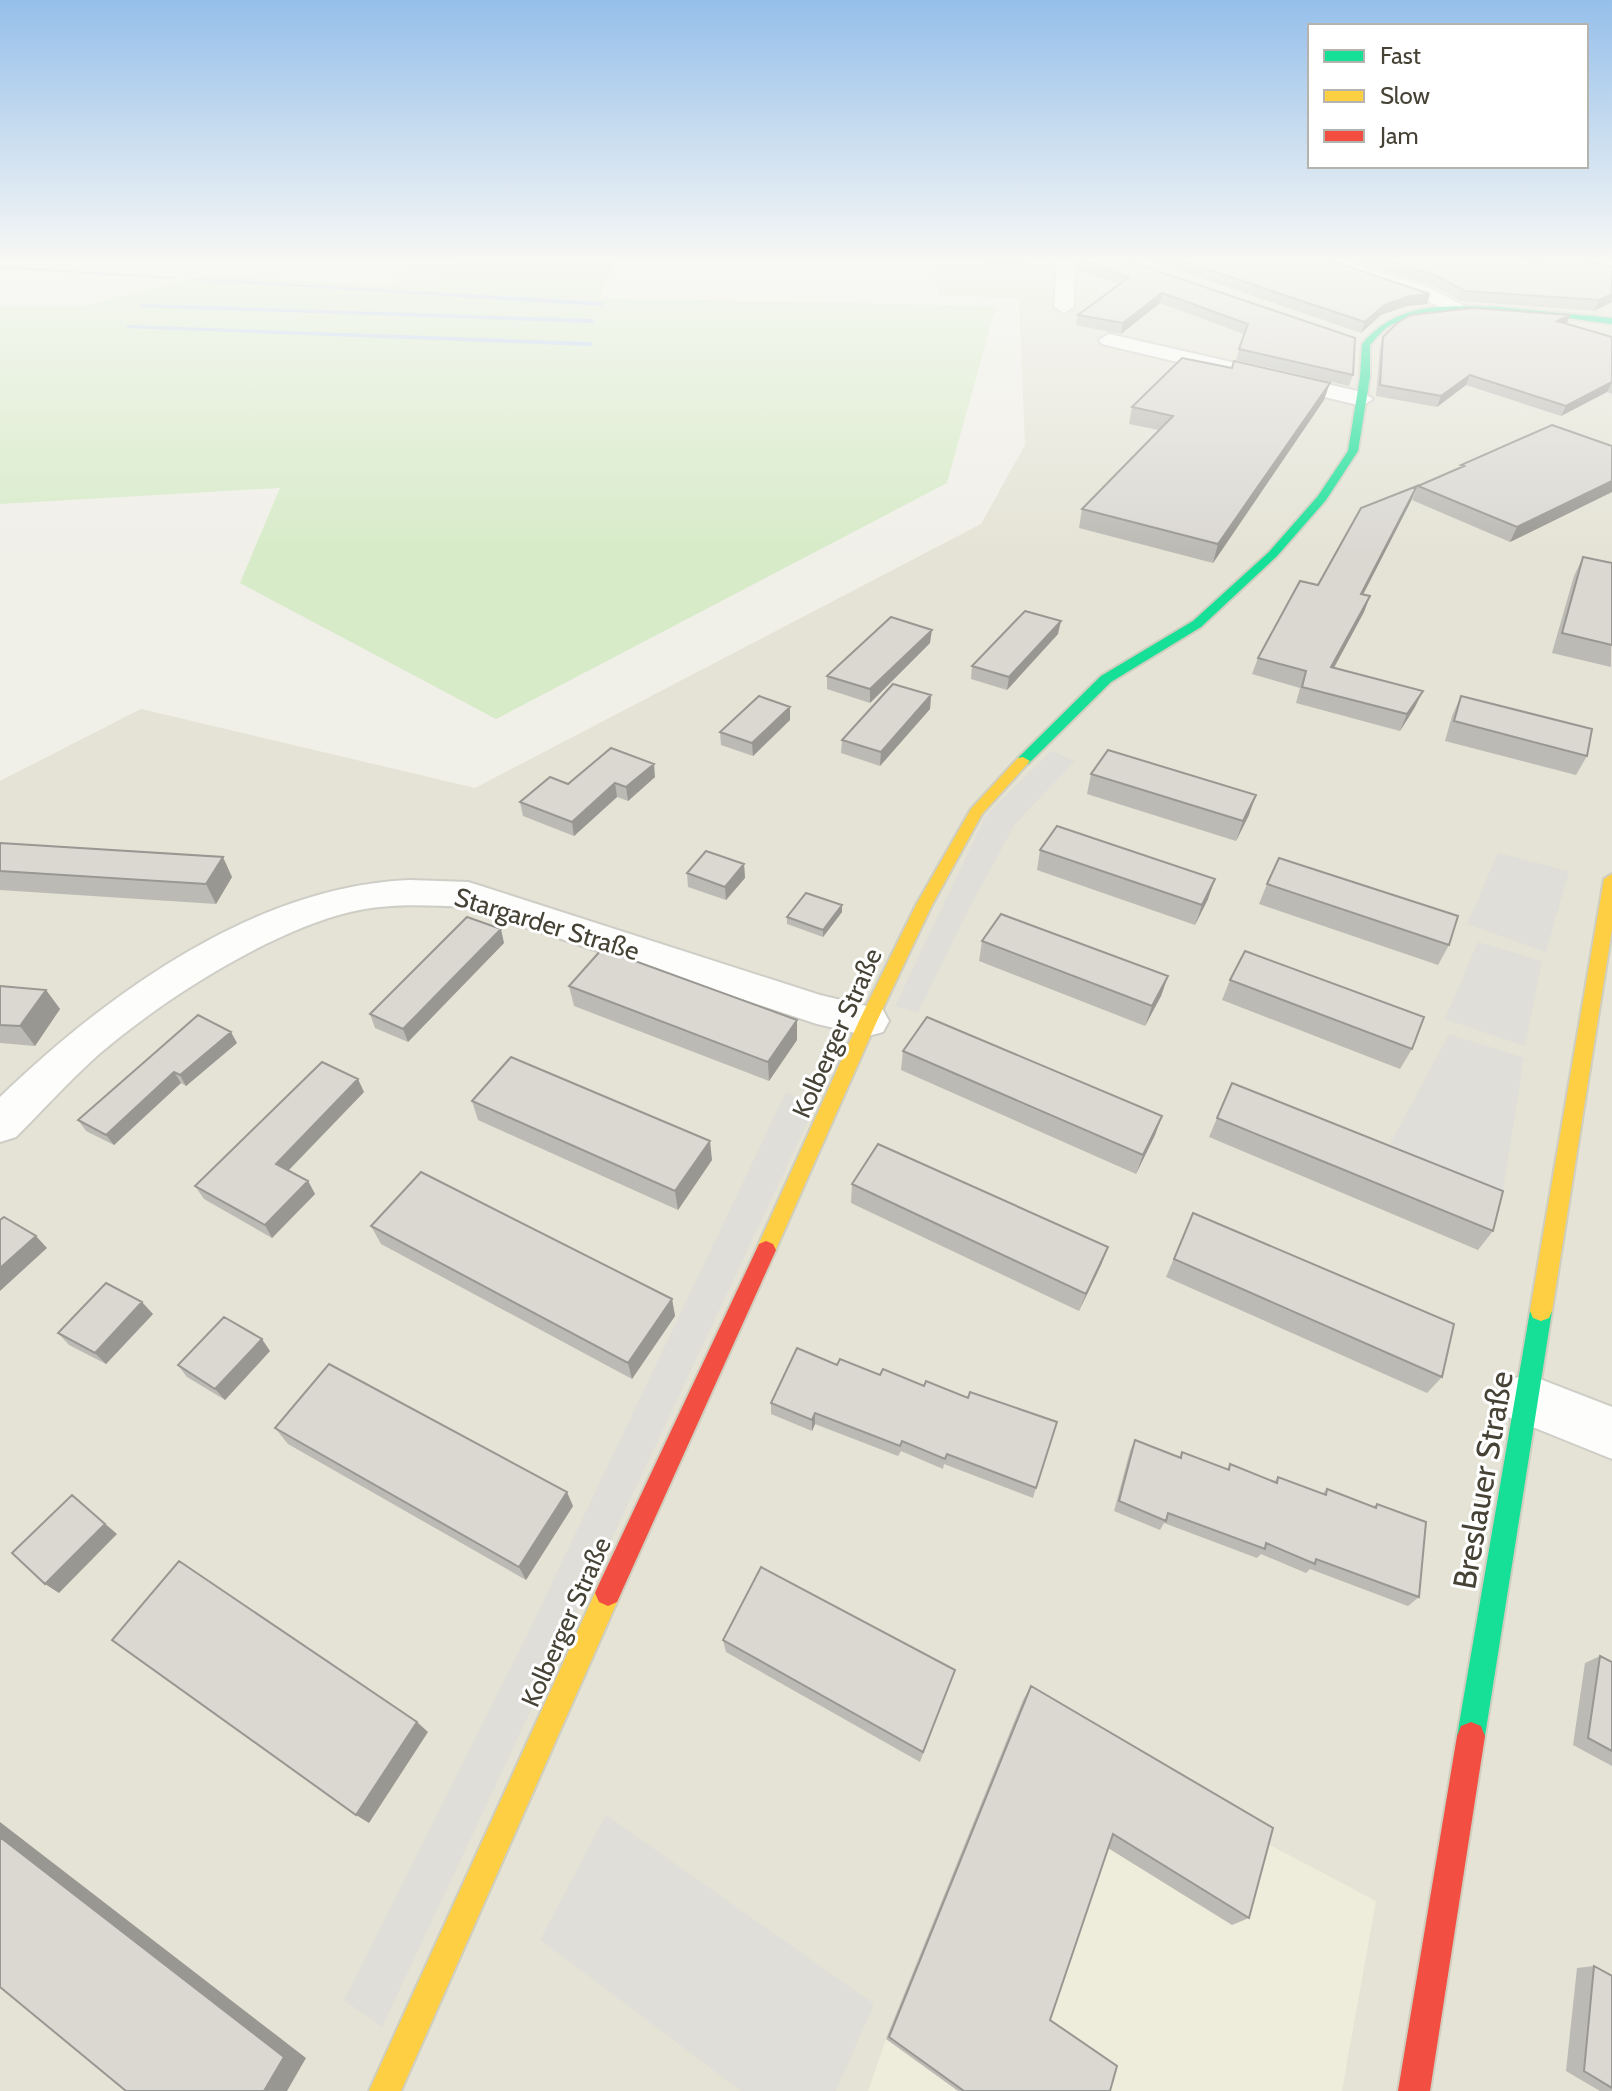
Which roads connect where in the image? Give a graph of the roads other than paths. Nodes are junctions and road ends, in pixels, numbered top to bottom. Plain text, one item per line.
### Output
1 (1180, 357) edge
2 (1360, 357) edge
3 (1362, 399) junction
4 (1611, 892) edge
5 (868, 1021) junction
6 (0, 1124) edge
7 (1527, 1399) junction
8 (1612, 1433) edge
9 (385, 2091) edge
10 (1414, 2091) edge

1 - 3 street
2 - 3 street, Kolberger Straße
3 - 5 street, Kolberger Straße
4 - 7 street, Breslauer Straße
5 - 6 street, Stargarder Straße
5 - 9 street, Kolberger Straße
7 - 8 street
7 - 10 street, Breslauer Straße

